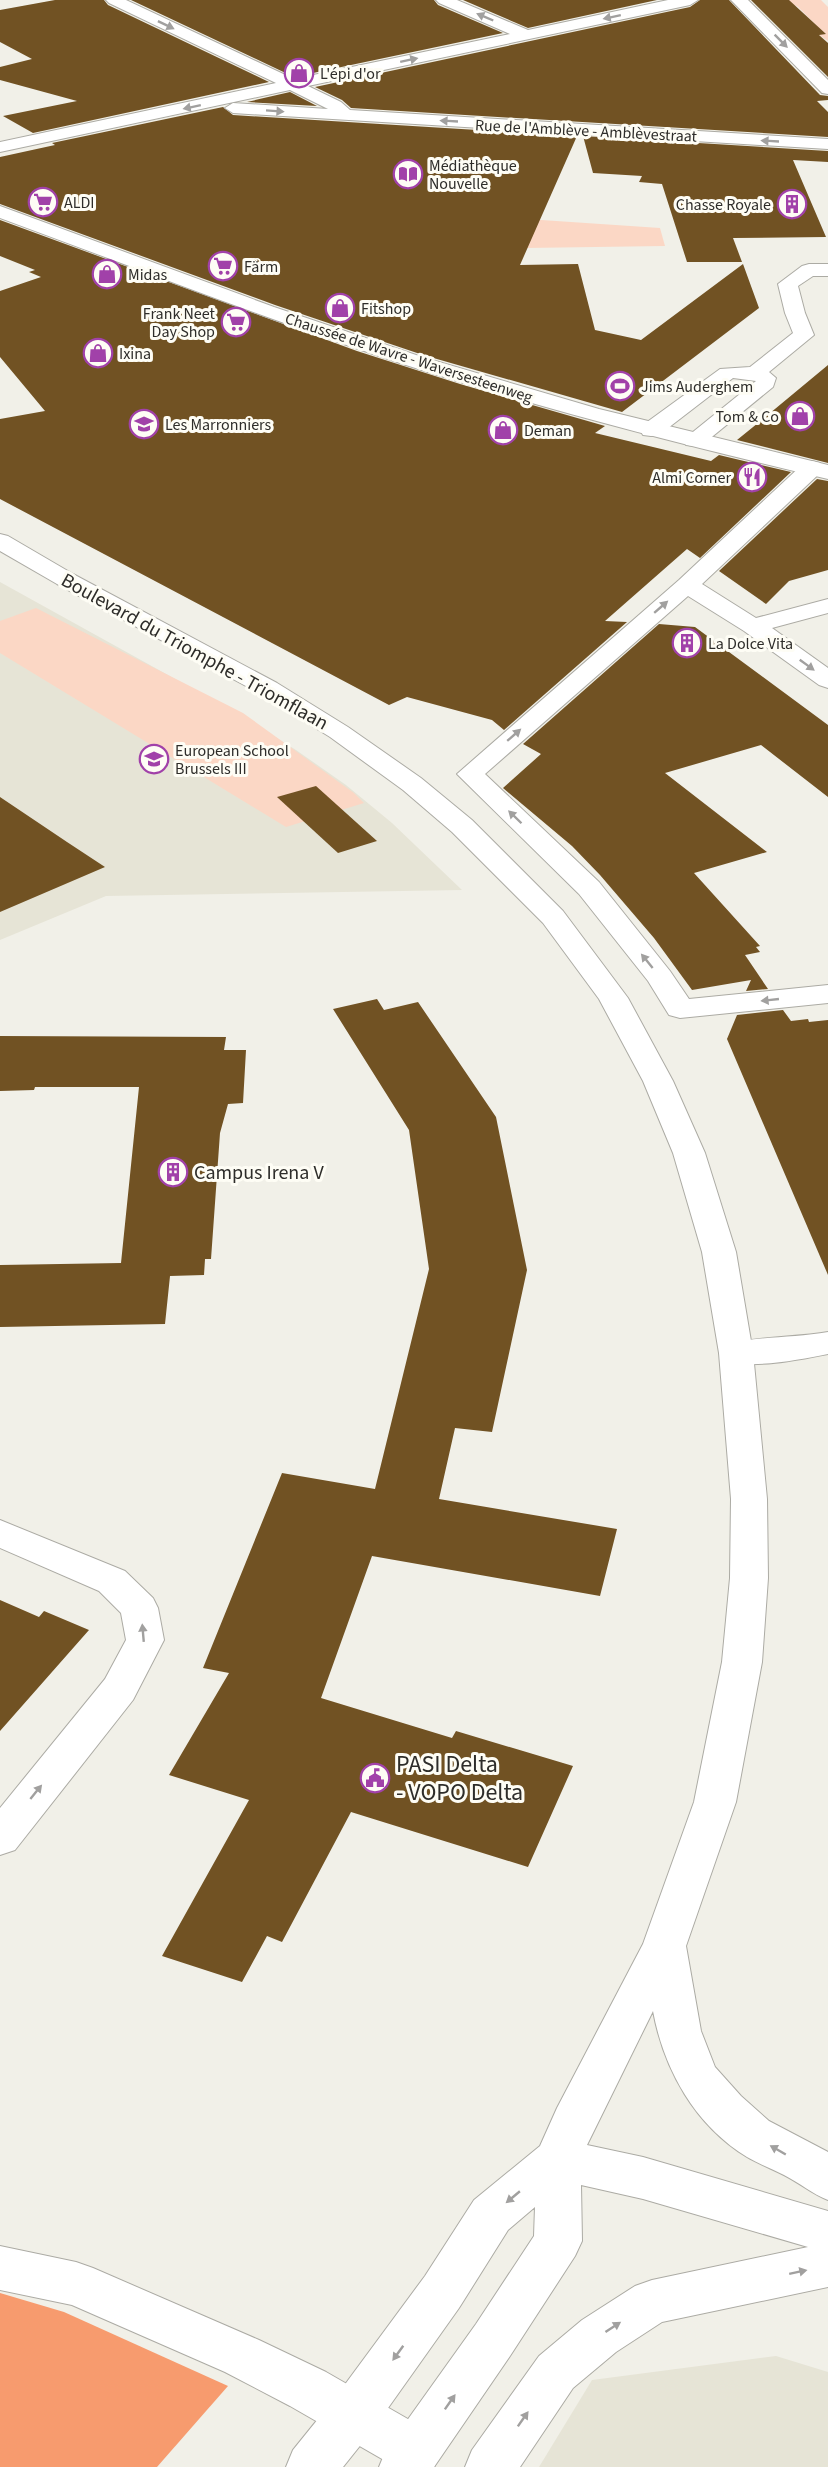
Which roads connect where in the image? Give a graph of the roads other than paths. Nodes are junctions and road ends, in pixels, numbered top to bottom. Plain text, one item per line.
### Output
1 (114, 0) edge
2 (444, 0) edge
3 (690, 0) edge
4 (739, 0) edge
5 (527, 35) junction
6 (290, 85) junction
7 (828, 89) edge
8 (218, 101) junction
9 (345, 115) junction
10 (828, 144) edge
11 (0, 147) edge
12 (0, 212) edge
13 (828, 270) edge
14 (755, 373) junction
15 (651, 429) junction
16 (694, 440) junction
17 (820, 470) edge
18 (0, 541) edge
19 (687, 585) junction
20 (828, 606) edge
21 (753, 626) junction
22 (828, 680) edge
23 (828, 994) edge
24 (828, 1343) edge
25 (736, 1353) junction
26 (0, 1533) edge
27 (0, 1838) edge
28 (664, 1946) junction
29 (558, 2159) junction
30 (828, 2179) edge
31 (828, 2232) edge
32 (828, 2265) edge
33 (0, 2268) edge
34 (353, 2415) junction
35 (410, 2459) edge
36 (312, 2467) edge
37 (490, 2467) edge

1 -> 6 street
5 -> 2 street
3 -> 5 street
4 -> 7 street
6 -> 5 street
6 - 8 street
6 - 9 street
8 -> 9 street, Rue de l'Amblève - Amblèvestraat
8 -> 11 street
10 -> 9 street, Rue de l'Amblève - Amblèvestraat
12 - 15 street, Chaussée de Wavre - Waversesteenweg
13 - 14 street
14 - 15 street
14 - 16 street
15 - 16 street, Chaussée de Wavre - Waversesteenweg
16 - 17 street, Chaussée de Wavre - Waversesteenweg
17 - 19 street
18 - 25 street, Boulevard du Triomphe - Triomflaan
19 - 21 street
23 -> 19 street
20 - 21 street
21 -> 22 street
24 - 25 street
25 - 28 street, Boulevard du Triomphe - Triomflaan
27 -> 26 street
28 - 29 street, Boulevard du Triomphe - Triomflaan
30 -> 28 street
29 - 31 street
29 -> 34 street, Boulevard du Triomphe - Triomflaan
35 -> 29 street, Boulevard du Triomphe - Triomflaan
37 -> 32 street
33 - 34 street
34 - 35 street
34 - 36 street, Boulevard du Triomphe - Triomflaan

